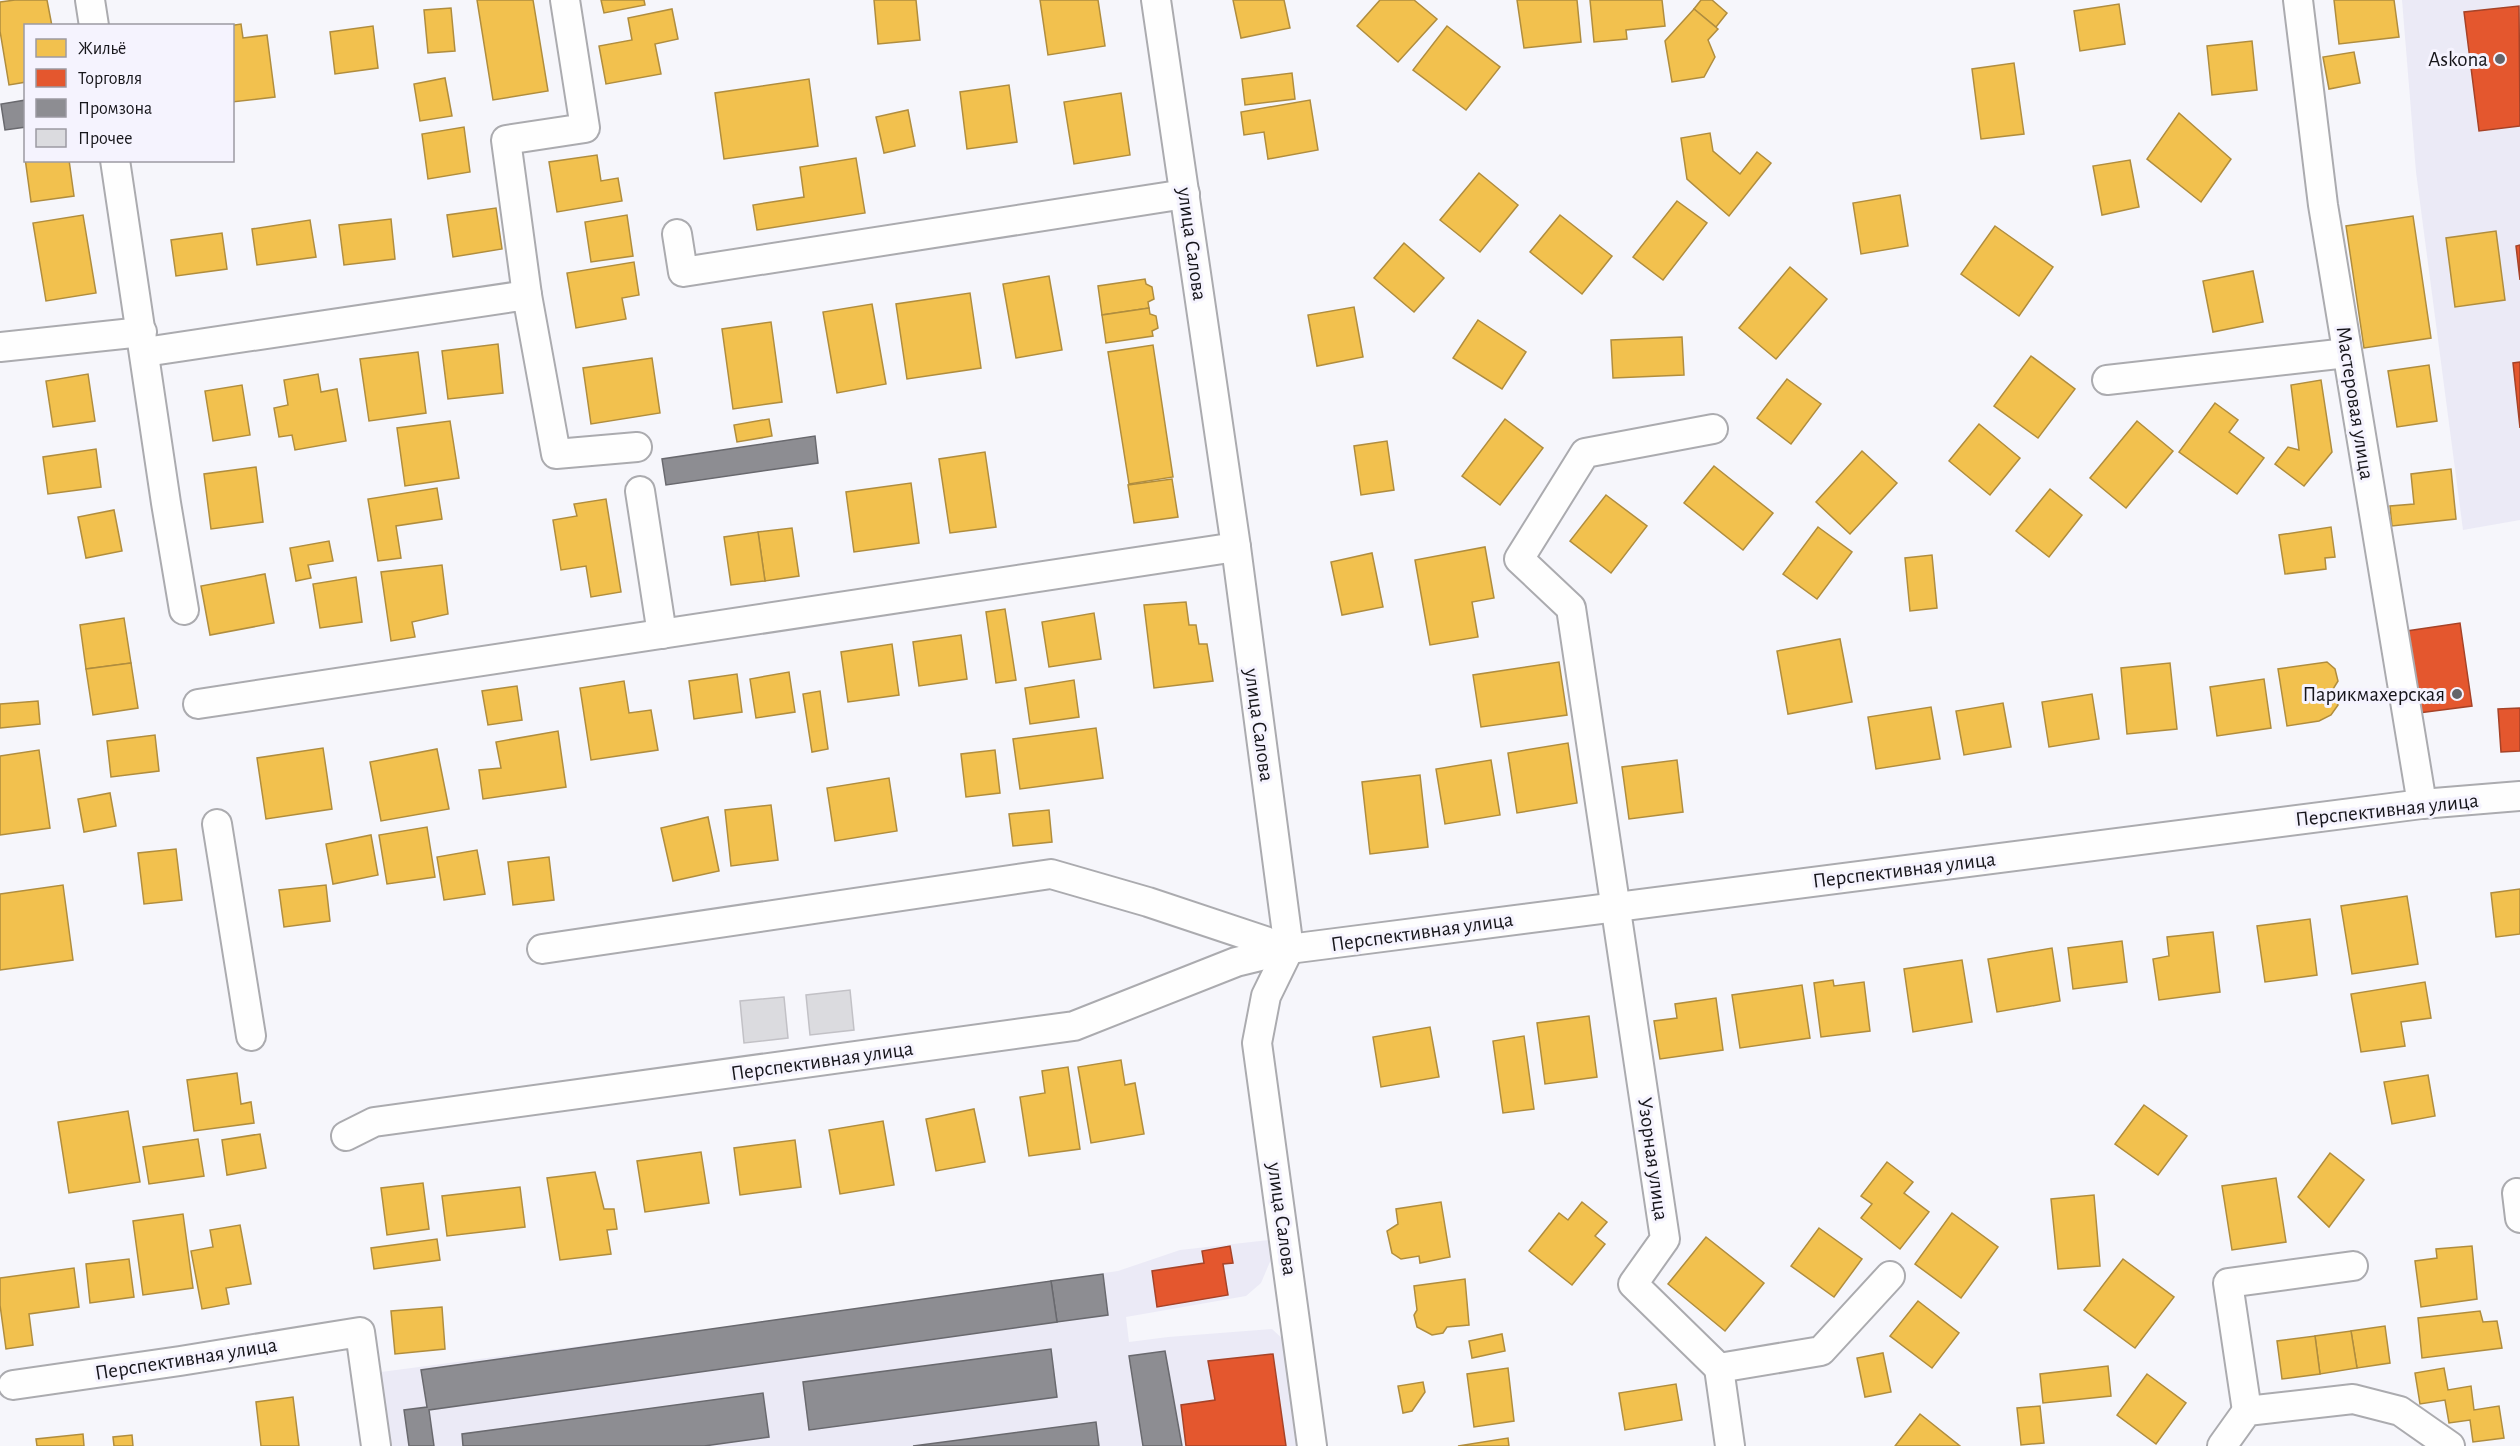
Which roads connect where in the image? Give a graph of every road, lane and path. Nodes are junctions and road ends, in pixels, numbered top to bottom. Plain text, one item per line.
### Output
1 (90, 0) edge
2 (565, 0) edge
3 (1156, 0) edge
4 (2298, 0) edge
5 (94, 24) edge
6 (115, 162) edge
7 (1185, 194) junction
8 (677, 234) dead end
9 (527, 295) junction
10 (143, 342) junction
11 (0, 347) edge
12 (2347, 353) junction
13 (2107, 380) dead end
14 (1713, 429) dead end
15 (637, 447) dead end
16 (640, 491) dead end
17 (1236, 548) junction
18 (184, 610) dead end
19 (662, 634) junction
20 (198, 704) dead end
21 (2520, 796) edge
22 (2422, 804) junction
23 (218, 824) dead end
24 (1617, 906) junction
25 (542, 949) dead end
26 (1289, 949) junction
27 (250, 1036) dead end
28 (346, 1136) dead end
29 (2353, 1266) dead end
30 (1890, 1276) dead end
31 (1719, 1368) junction
32 (12, 1385) dead end
33 (2247, 1411) junction
34 (376, 1446) edge
35 (1312, 1446) edge
36 (1730, 1446) edge
37 (2222, 1446) edge
38 (2450, 1446) edge

1 - 5 street
2 - 9 street
3 - 7 street, улица Салова
4 - 12 street, Мастеровая улица
6 - 10 street
7 - 8 street
7 - 17 street, улица Салова
9 - 10 street
9 - 15 street
10 - 11 street
10 - 18 street
12 - 13 street
12 - 22 street, Мастеровая улица
14 - 24 street
16 - 19 street
17 - 19 street
17 - 26 street, улица Салова
19 - 20 street
21 - 22 street, Перспективная улица
22 - 24 street, Перспективная улица
23 - 27 street
24 - 26 street, Перспективная улица
24 - 31 street, Узорная улица
25 - 26 street, Перспективная улица
26 - 28 street, Перспективная улица
26 - 35 street, улица Салова
29 - 33 street
30 - 31 street
31 - 36 street
32 - 34 street, Перспективная улица
33 - 37 street
33 - 38 street

